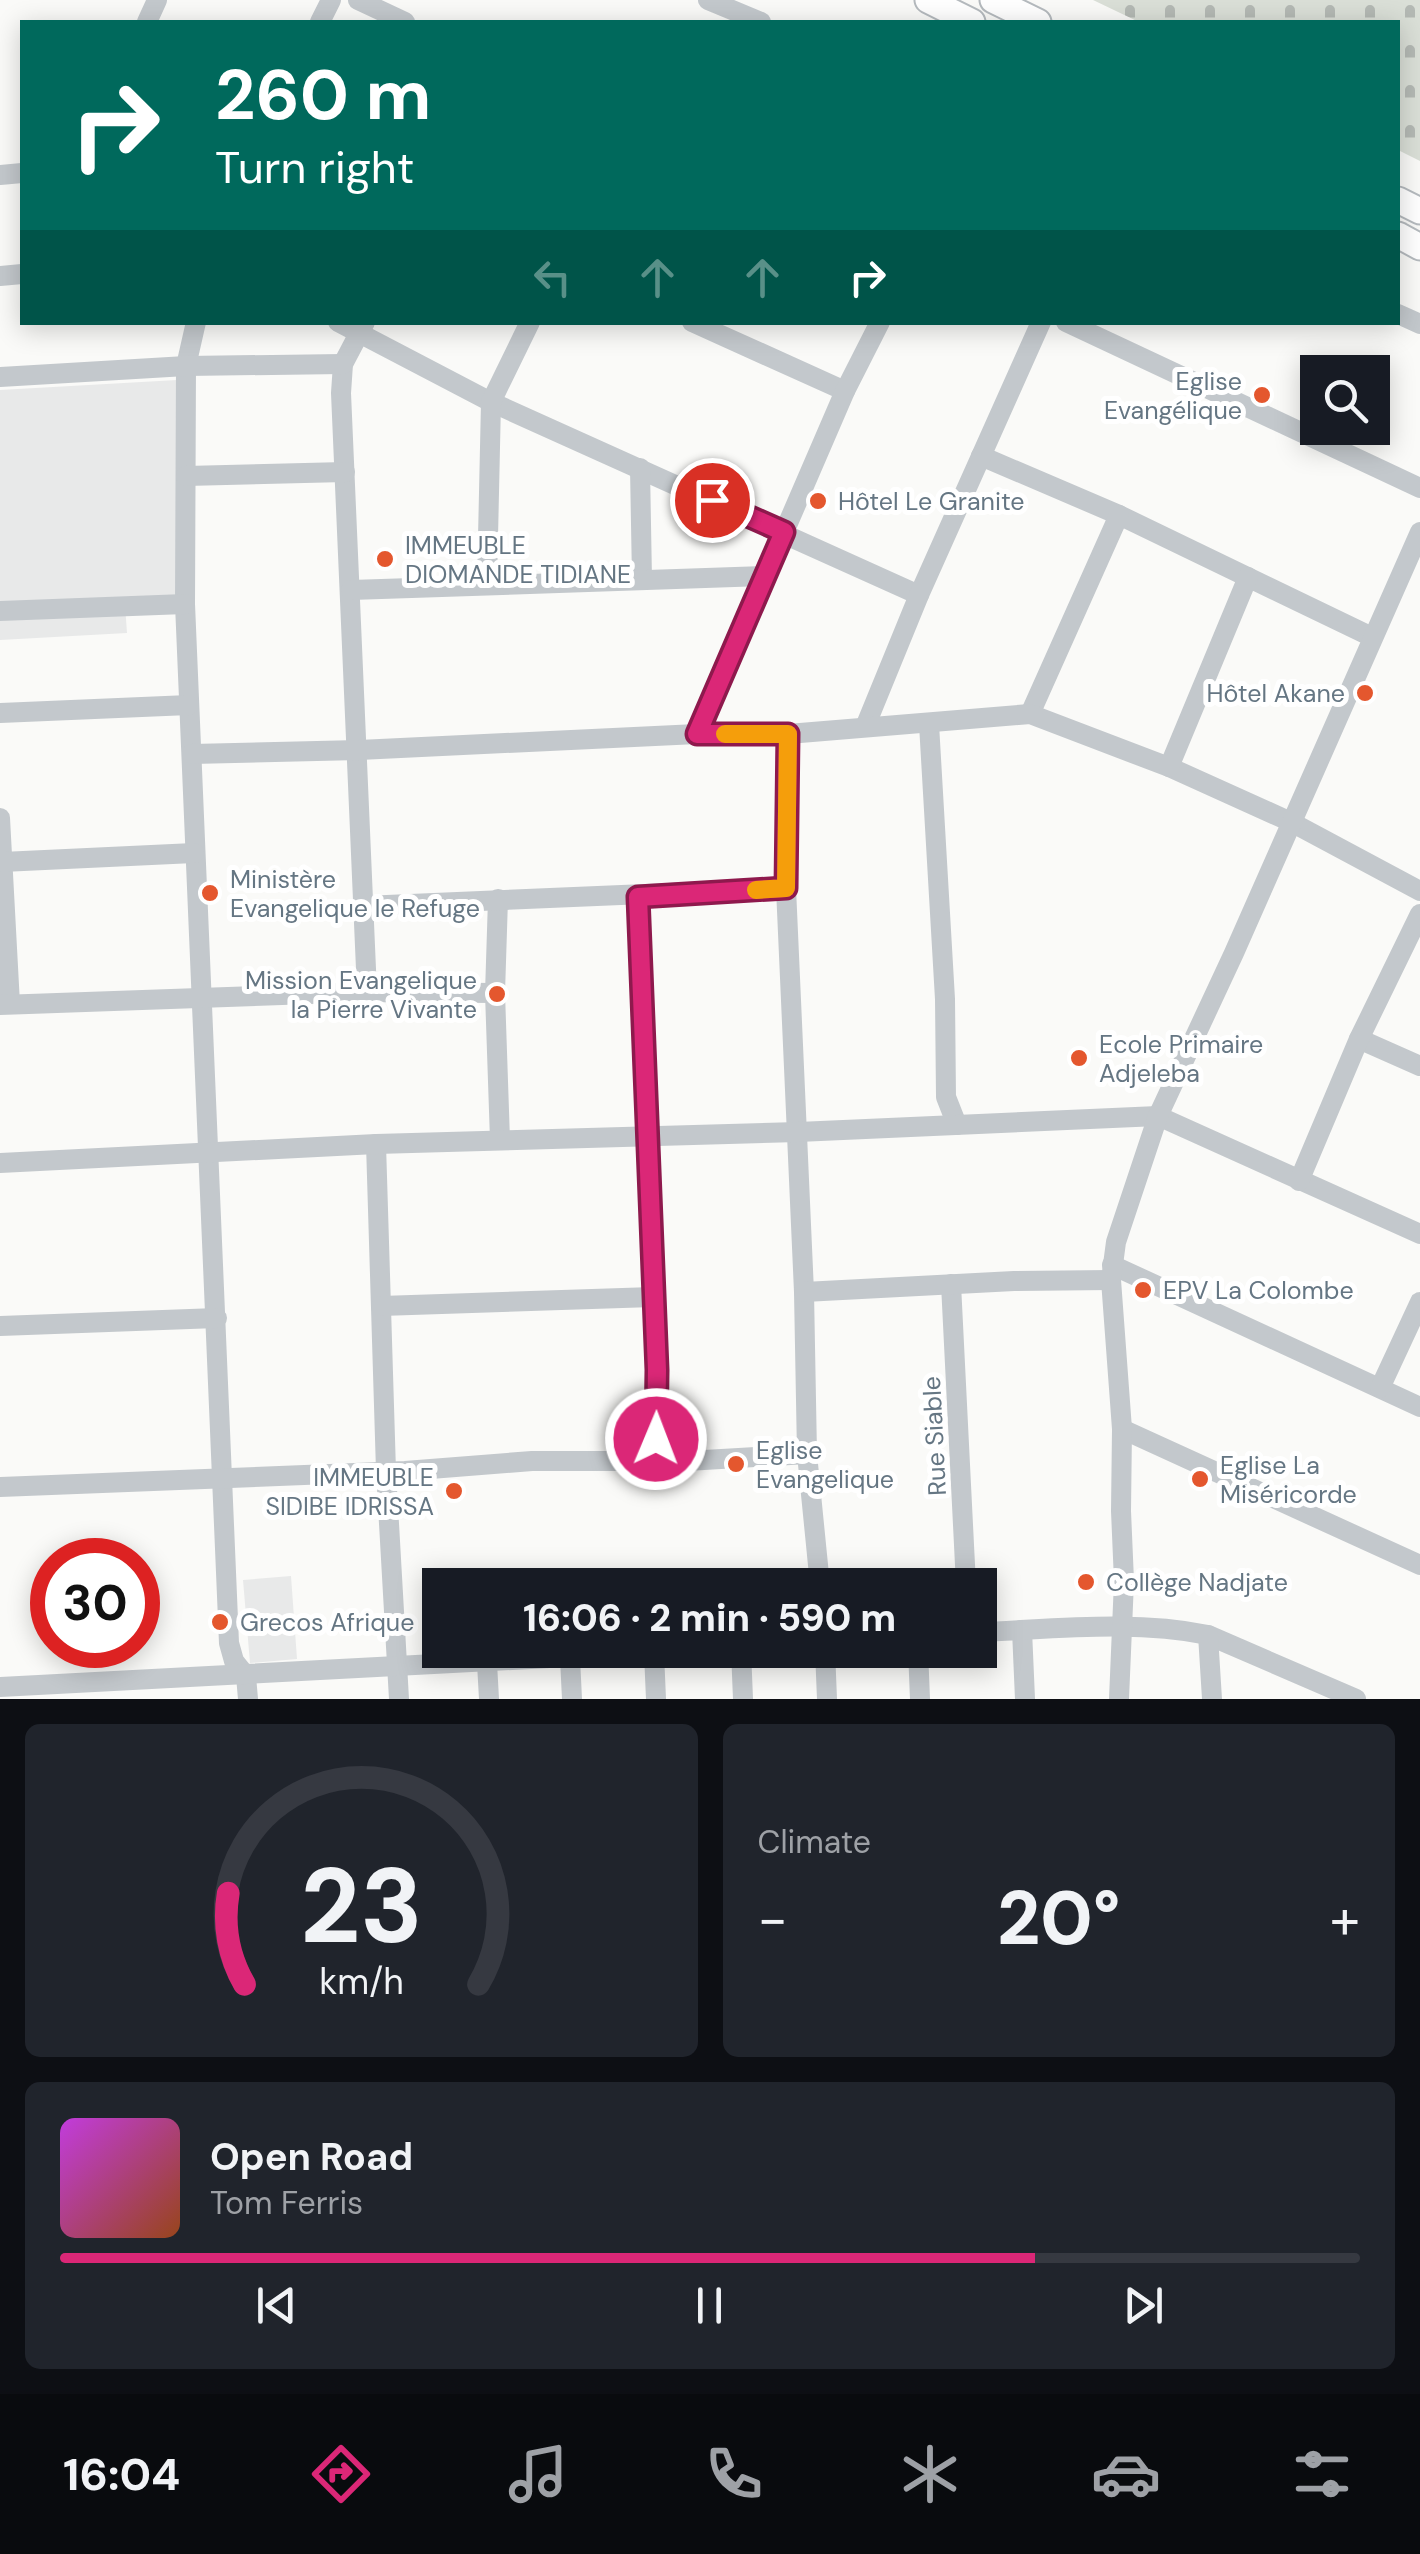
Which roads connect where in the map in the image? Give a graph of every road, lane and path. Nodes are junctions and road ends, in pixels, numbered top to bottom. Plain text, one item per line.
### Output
1 (358, 0) edge
2 (708, 0) edge
3 (928, 0) edge
4 (992, 0) edge
5 (400, 20) edge
6 (756, 20) edge
7 (968, 20) edge
8 (1034, 20) edge
9 (195, 325) edge
10 (528, 325) edge
11 (699, 325) edge
12 (878, 325) edge
13 (1040, 325) edge
14 (1072, 325) edge
15 (362, 328) edge
16 (343, 364) junction
17 (186, 366) junction
18 (0, 377) edge
19 (845, 391) junction
20 (490, 402) junction
21 (981, 456) junction
22 (640, 468) junction
23 (345, 472) junction
24 (186, 476) junction
25 (1420, 488) edge
26 (1119, 515) junction
27 (784, 532) junction
28 (1420, 532) edge
29 (767, 576) junction
30 (1248, 577) junction
31 (642, 579) junction
32 (487, 583) junction
33 (350, 590) junction
34 (919, 595) junction
35 (185, 604) junction
36 (0, 611) edge
37 (1372, 638) junction
38 (189, 705) junction
39 (0, 713) edge
40 (1030, 714) junction
41 (930, 724) junction
42 (865, 726) junction
43 (697, 734) junction
44 (788, 734) junction
45 (358, 750) junction
46 (192, 754) junction
47 (1169, 767) junction
48 (0, 818) edge
49 (1291, 822) junction
50 (194, 853) junction
51 (2, 862) edge
52 (786, 888) junction
53 (1420, 891) edge
54 (638, 897) junction
55 (498, 900) junction
56 (364, 906) junction
57 (1420, 914) edge
58 (367, 992) junction
59 (495, 993) junction
60 (200, 996) junction
61 (5, 1004) edge
62 (1359, 1039) junction
63 (1420, 1066) edge
64 (1158, 1116) junction
65 (958, 1125) junction
66 (798, 1132) junction
67 (648, 1135) junction
68 (500, 1140) junction
69 (376, 1144) junction
70 (208, 1153) junction
71 (0, 1163) edge
72 (1300, 1181) junction
73 (1420, 1234) edge
74 (1112, 1272) junction
75 (951, 1284) junction
76 (804, 1292) junction
77 (654, 1298) junction
78 (1420, 1302) edge
79 (381, 1306) junction
80 (217, 1318) junction
81 (0, 1326) edge
82 (1380, 1388) junction
83 (1420, 1406) edge
84 (1122, 1429) junction
85 (807, 1454) junction
86 (660, 1461) junction
87 (386, 1471) junction
88 (224, 1476) junction
89 (0, 1487) edge
90 (1420, 1565) edge
91 (818, 1568) edge
92 (965, 1568) edge
93 (1124, 1627) junction
94 (1022, 1630) junction
95 (997, 1631) edge
96 (1208, 1635) junction
97 (422, 1666) edge
98 (396, 1668) junction
99 (486, 1668) edge
100 (570, 1668) edge
101 (655, 1668) edge
102 (742, 1668) edge
103 (826, 1668) edge
104 (919, 1668) edge
105 (1306, 1674) junction
106 (246, 1676) junction
107 (12, 1691) edge
108 (101, 1691) edge
109 (248, 1699) edge
110 (398, 1699) edge
111 (488, 1699) edge
112 (572, 1699) edge
113 (656, 1699) edge
114 (743, 1699) edge
115 (827, 1699) edge
116 (920, 1699) edge
117 (1025, 1699) edge
118 (1120, 1699) edge
119 (1212, 1699) edge
120 (1306, 1699) edge
121 (1356, 1699) edge

1 - 5 street
2 - 6 street
3 - 7 main road
4 - 8 main road
9 - 17 street
10 - 20 street
11 - 19 street
12 - 19 street
13 - 21 street
14 - 25 street
15 - 16 street
15 - 20 street
16 - 17 street
16 - 23 street
17 - 18 street
17 - 24 street
19 - 27 street
20 - 22 street
20 - 32 street
21 - 26 street
21 - 34 street
22 - 27 street
22 - 31 street
23 - 24 street
23 - 33 street
24 - 35 street
26 - 30 street
26 - 40 street
27 - 29 street
27 - 34 street
28 - 37 street
29 - 31 street
29 - 43 street
30 - 37 street
30 - 47 street
31 - 32 street
32 - 33 street
33 - 45 street
34 - 42 street
35 - 36 street
35 - 38 street
37 - 49 street
38 - 39 street
38 - 46 street
40 - 41 street
40 - 47 street
41 - 42 street
41 - 65 street
42 - 44 street
43 - 44 street
43 - 45 street
44 - 52 street
45 - 46 street
45 - 56 street
46 - 50 street
47 - 49 street
48 - 51 street
49 - 53 street
49 - 64 street
50 - 51 street
50 - 60 street
51 - 61 street
52 - 54 street
52 - 66 street
54 - 55 street
54 - 67 street
55 - 56 street
55 - 59 street
56 - 58 street
57 - 62 street
58 - 59 street
58 - 60 street
59 - 68 street
60 - 61 street
60 - 70 street
62 - 63 street
62 - 72 street
64 - 65 street
64 - 72 street
64 - 74 street
65 - 66 street
66 - 67 street
66 - 76 street
67 - 68 street
67 - 77 street
68 - 69 street
69 - 70 street
69 - 79 street
70 - 71 street
70 - 80 street
72 - 73 street
74 - 75 street
74 - 82 street
74 - 84 street
75 - 76 street
75 - 92 street, Rue Siable
76 - 85 street
77 - 79 street
77 - 86 street
78 - 82 street
79 - 87 street
80 - 81 street
80 - 88 street
82 - 83 street
84 - 90 street
84 - 93 street
85 - 86 street
85 - 91 street
86 - 87 street
87 - 88 street
87 - 98 street
88 - 89 street
88 - 106 street
93 - 94 street
93 - 96 street
93 - 118 street
94 - 95 street
94 - 117 street
96 - 105 street
96 - 119 street
97 - 98 street
98 - 106 street
98 - 110 street
99 - 111 street
100 - 112 street
101 - 113 street
102 - 114 street
103 - 115 street
104 - 116 street
105 - 120 street
105 - 121 street
106 - 108 street
106 - 109 street
107 - 108 street

